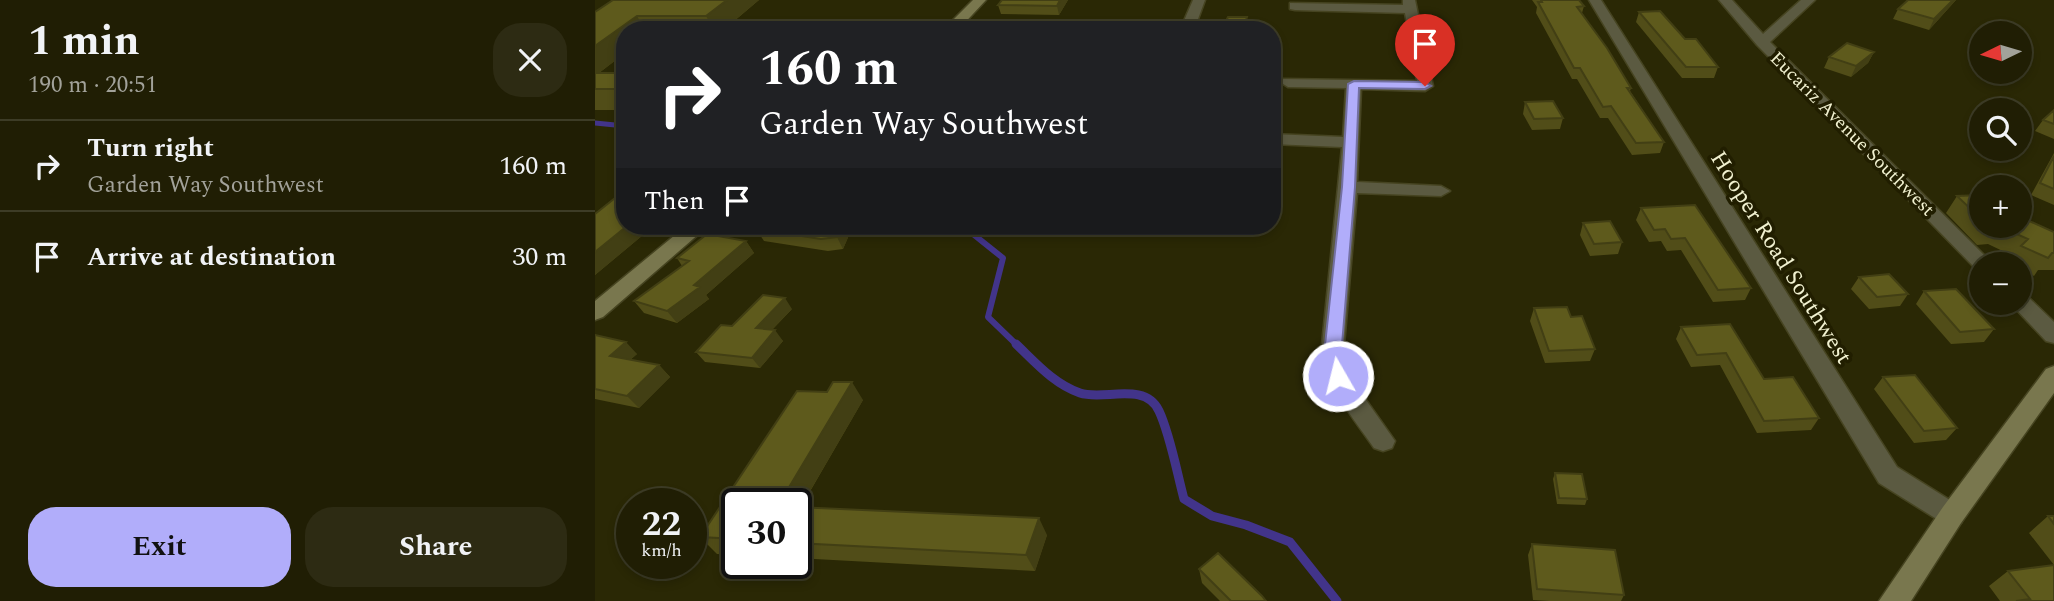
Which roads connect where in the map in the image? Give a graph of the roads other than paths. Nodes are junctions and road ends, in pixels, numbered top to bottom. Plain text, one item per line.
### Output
1 (980, 0) edge
2 (1199, 0) edge
3 (1595, 0) edge
4 (1725, 0) edge
5 (1809, 0) edge
6 (1409, 4) edge
7 (1295, 6) dead end
8 (959, 21) edge
9 (1191, 21) edge
10 (1762, 42) junction
11 (1287, 82) dead end
12 (1354, 84) junction
13 (1281, 139) edge
14 (1351, 142) junction
15 (1348, 187) junction
16 (1441, 191) dead end
17 (687, 235) edge
18 (1971, 252) edge
19 (595, 312) edge
20 (2032, 313) edge
21 (2054, 335) edge
22 (2054, 375) edge
23 (1383, 442) dead end
24 (1952, 515) junction
25 (1894, 601) edge

1 - 8 main road
2 - 9 street
3 - 24 street, Hooper Road Southwest
4 - 10 street, Eucariz Avenue Southwest
5 - 10 street
6 - 7 street
6 - 12 street
10 - 18 street, Eucariz Avenue Southwest
11 - 12 street
12 - 14 street
13 - 14 street
14 - 15 street
15 - 16 street
15 - 23 street
17 - 19 main road
20 - 21 street
22 - 24 main road
24 - 25 main road

